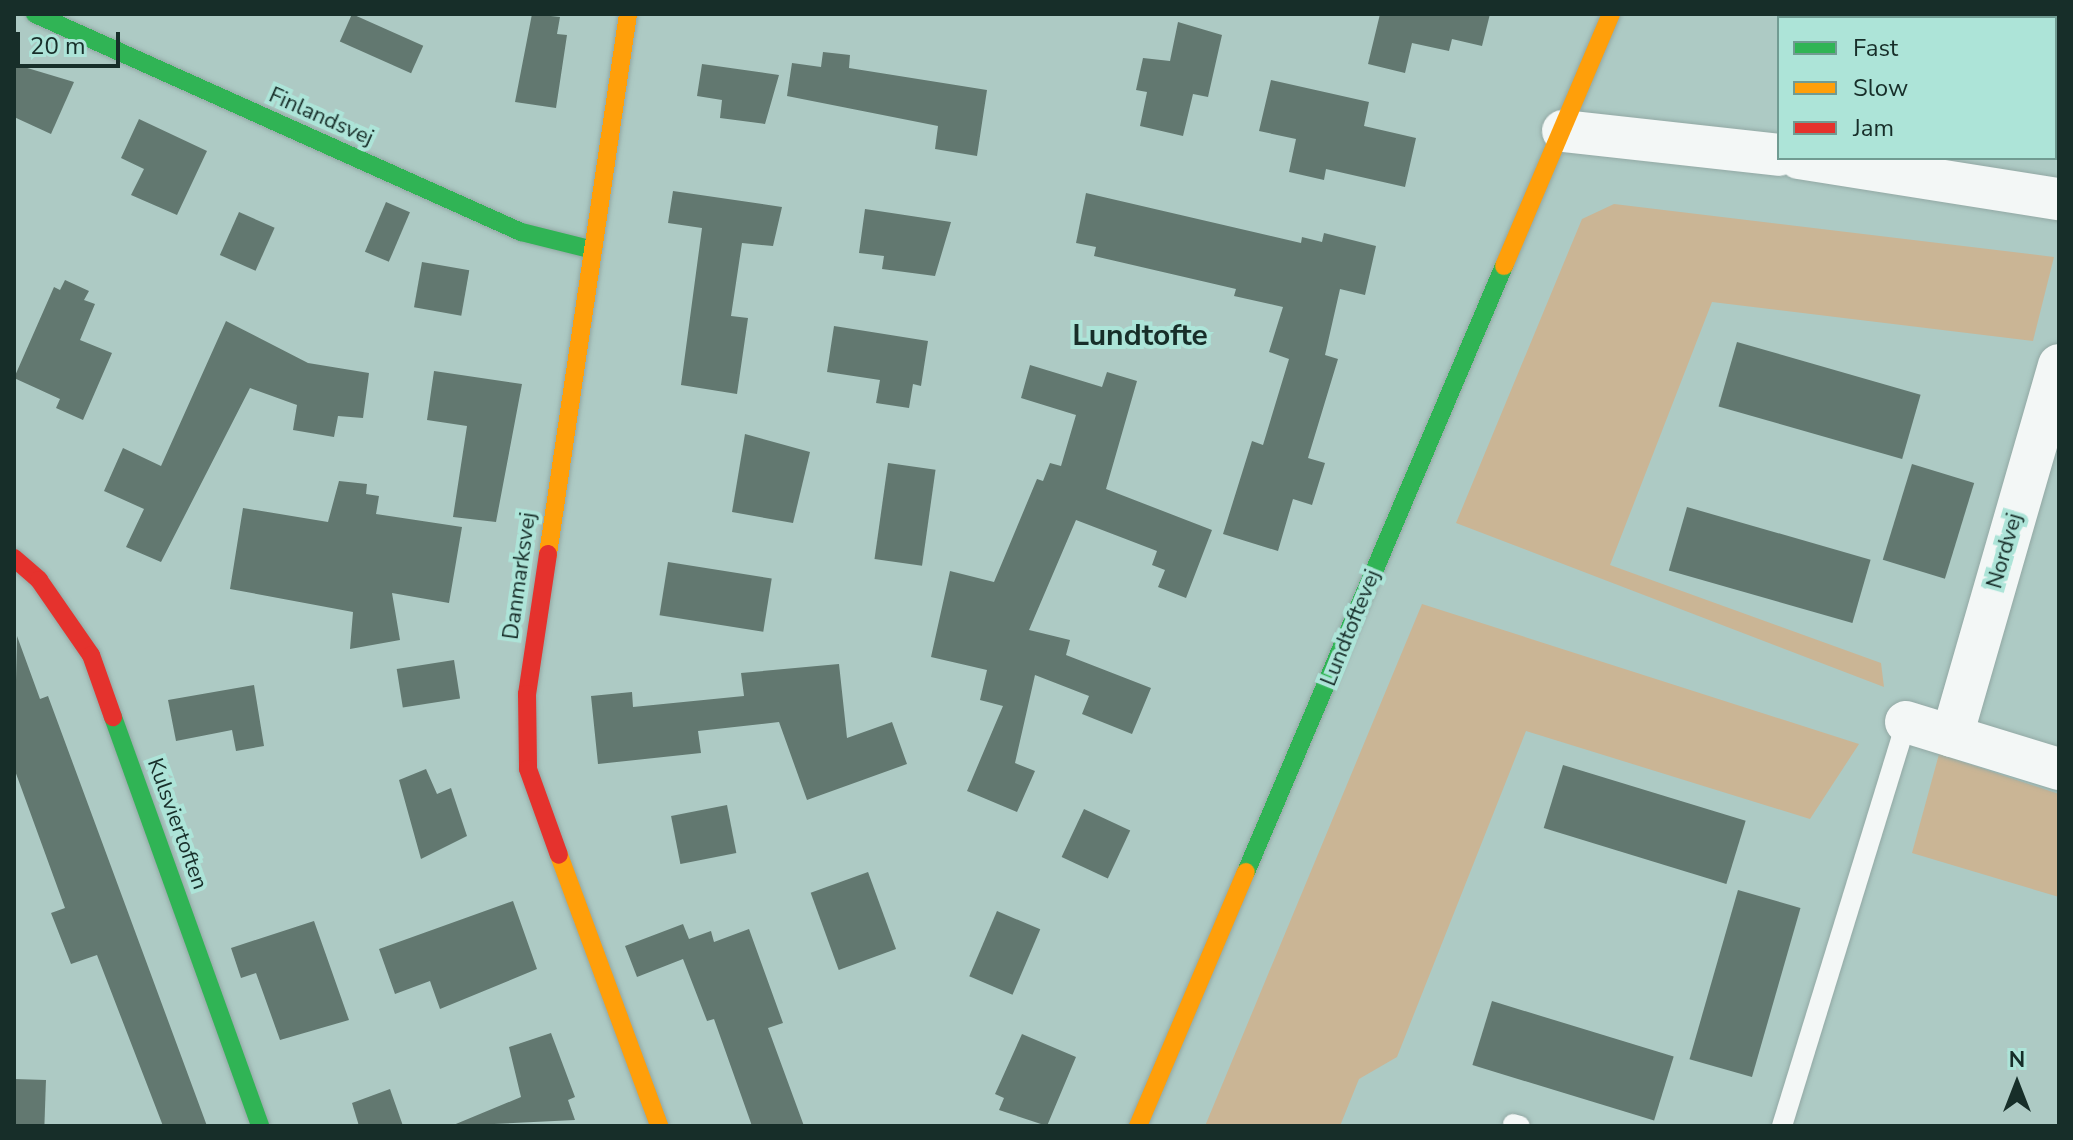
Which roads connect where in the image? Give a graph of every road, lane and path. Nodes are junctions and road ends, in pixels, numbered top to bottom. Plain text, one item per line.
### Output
1 (35, 14) edge
2 (628, 14) edge
3 (1611, 14) edge
4 (1563, 131) junction
5 (1777, 155) edge
6 (1812, 160) edge
7 (2059, 199) edge
8 (593, 250) junction
9 (2059, 365) edge
10 (14, 558) edge
11 (1906, 722) joint
12 (1952, 736) junction
13 (2059, 769) edge
14 (260, 1126) edge
15 (659, 1126) edge
16 (1138, 1126) edge
17 (1782, 1126) edge

1 - 8 street, Finlandsvej
2 - 8 street, Danmarksvej
3 - 4 street, Lundtoftevej
4 - 5 street
4 - 16 street, Lundtoftevej
6 - 7 street
8 - 15 street, Danmarksvej
9 - 12 street, Nordvej
10 - 14 street, Kulsviertoften
11 - 12 street
11 - 17 lane
12 - 13 street

